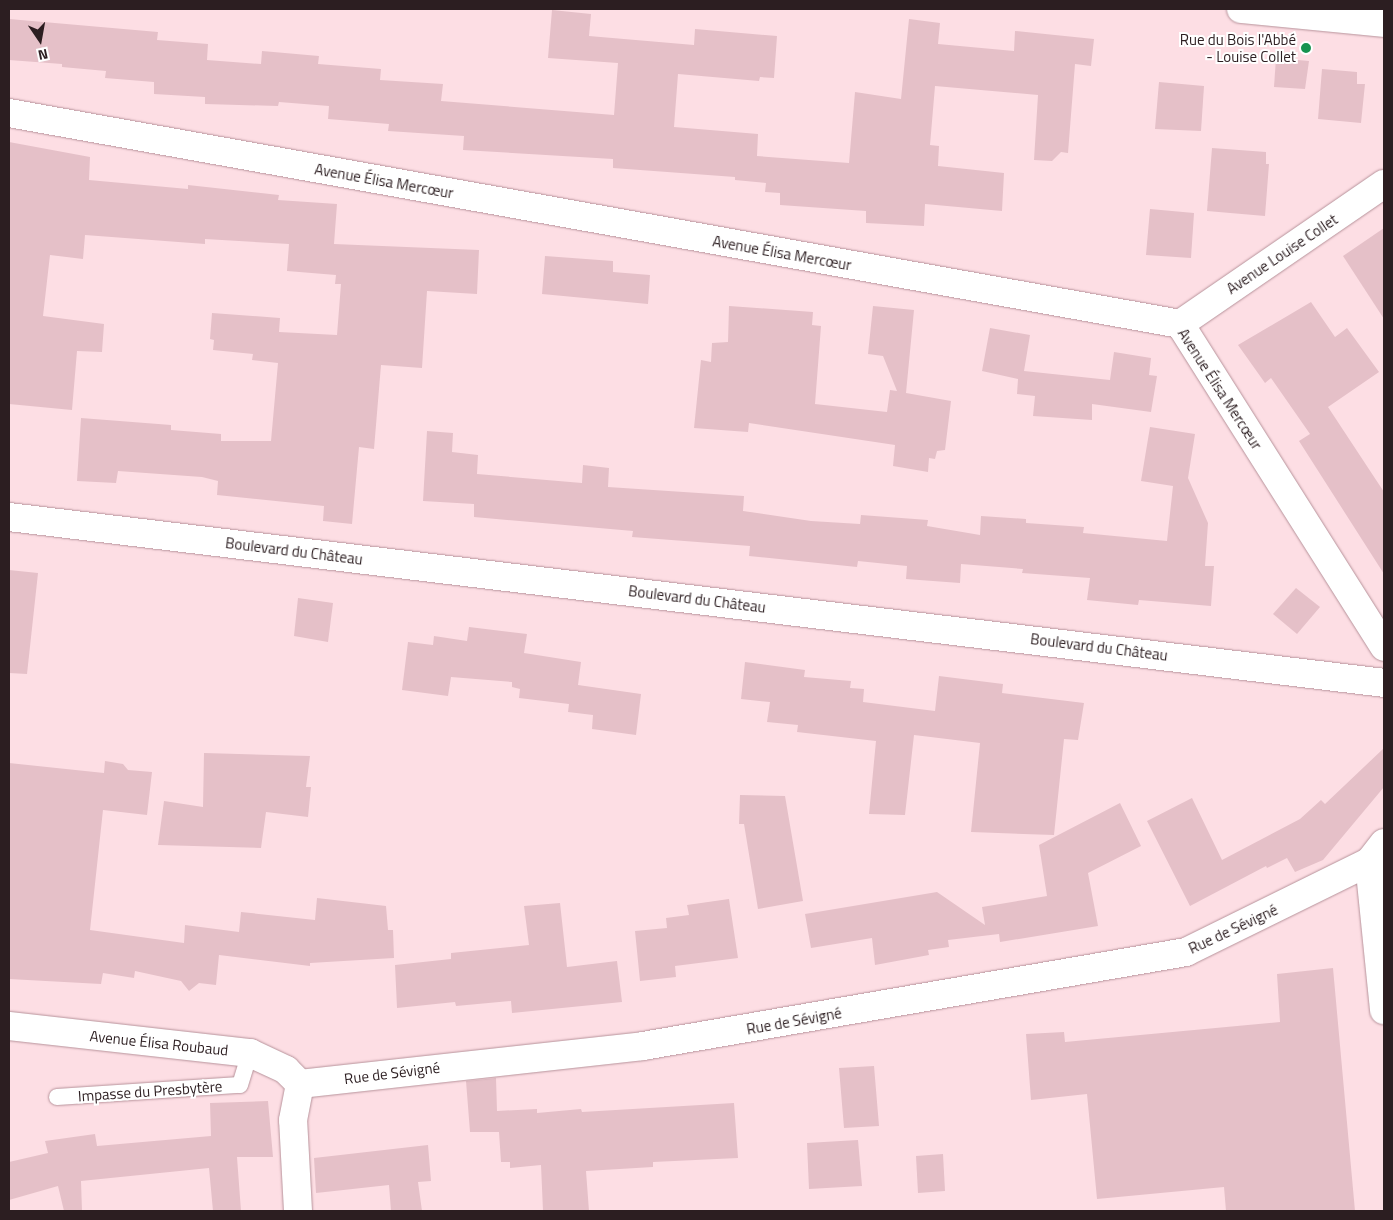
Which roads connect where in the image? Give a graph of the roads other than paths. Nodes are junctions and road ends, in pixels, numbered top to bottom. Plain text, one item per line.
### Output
1 (1241, 9) edge
2 (1355, 14) edge
3 (1384, 23) edge
4 (9, 113) edge
5 (1384, 184) edge
6 (1180, 324) junction
7 (9, 517) edge
8 (1384, 646) edge
9 (1384, 683) edge
10 (1377, 852) edge
11 (1384, 1010) edge
12 (9, 1026) edge
13 (250, 1053) junction
14 (300, 1084) junction
15 (57, 1097) dead end
16 (298, 1211) edge

1 - 2 street
2 - 3 street
4 - 6 street, Avenue Élisa Mercœur
5 - 6 street, Avenue Louise Collet
6 - 8 street, Avenue Élisa Mercœur
7 - 9 street, Boulevard du Château
10 - 11 street
10 - 14 street, Rue de Sévigné
12 - 13 street, Avenue Élisa Roubaud
13 - 14 street, Avenue Élisa Roubaud
13 - 15 lane, Impasse du Presbytère
14 - 16 street

